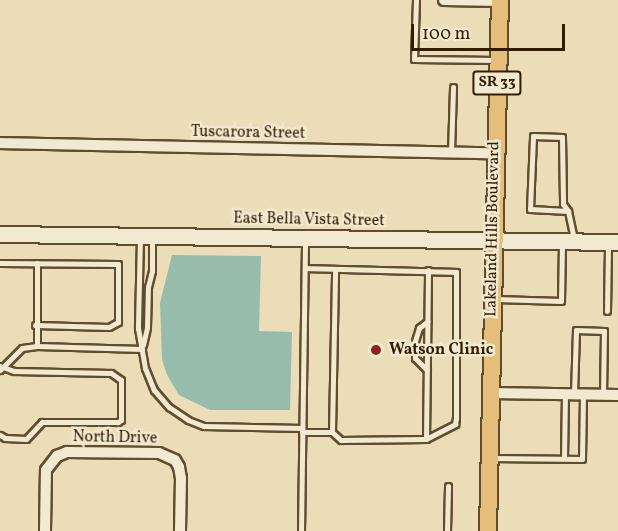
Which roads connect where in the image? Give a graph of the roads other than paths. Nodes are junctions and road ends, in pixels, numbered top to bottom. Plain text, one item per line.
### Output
1 (416, 0) edge
2 (444, 0) edge
3 (500, 0) edge
4 (497, 60) junction
5 (453, 87) dead end
6 (0, 143) edge
7 (451, 152) junction
8 (495, 153) junction
9 (568, 211) junction
10 (0, 234) edge
11 (146, 235) junction
12 (305, 237) junction
13 (493, 242) junction
14 (568, 242) junction
15 (613, 242) edge
16 (0, 263) edge
17 (37, 263) junction
18 (305, 268) junction
19 (335, 269) junction
20 (428, 270) junction
21 (139, 277) junction
22 (150, 277) junction
23 (492, 299) junction
24 (607, 311) dead end
25 (428, 321) junction
26 (36, 326) junction
27 (415, 341) dead end
28 (37, 346) junction
29 (142, 349) junction
30 (414, 350) dead end
31 (0, 367) edge
32 (427, 370) junction
33 (490, 393) junction
34 (574, 395) junction
35 (603, 395) junction
36 (618, 395) edge
37 (302, 430) junction
38 (332, 432) junction
39 (0, 435) edge
40 (426, 439) junction
41 (489, 458) junction
42 (564, 459) junction
43 (448, 486) dead end
44 (45, 531) edge
45 (180, 531) edge
46 (300, 531) edge
47 (447, 531) edge
48 (488, 531) edge

1 - 4 lane
2 - 3 street
3 - 4 main road, Lakeland Hills Boulevard / SR 33
4 - 8 main road, Lakeland Hills Boulevard / SR 33
5 - 7 lane
6 - 7 street, Tuscarora Street
7 - 8 street, Tuscarora Street
8 - 13 main road, Lakeland Hills Boulevard / SR 33
9 - 9 lane
9 - 14 lane
10 - 11 street, East Bella Vista Street
11 - 12 street, East Bella Vista Street
11 - 21 lane
11 - 22 lane
12 - 13 street, East Bella Vista Street
12 - 18 lane
13 - 14 street, East Bella Vista Street
13 - 23 main road, Lakeland Hills Boulevard / SR 33
14 - 15 street, East Bella Vista Street
14 - 23 lane
15 - 24 lane
16 - 17 lane
17 - 26 lane
17 - 26 lane
18 - 19 lane
18 - 37 lane
19 - 20 lane
19 - 38 lane
20 - 25 lane
20 - 40 lane
21 - 22 lane
21 - 29 lane
22 - 29 lane
23 - 33 main road, Lakeland Hills Boulevard / SR 33
25 - 27 lane
25 - 32 lane
26 - 28 lane
28 - 29 lane
28 - 31 lane
29 - 37 lane
30 - 32 lane
31 - 39 lane
32 - 40 lane
33 - 34 street
33 - 41 main road, Lakeland Hills Boulevard / SR 33
34 - 35 street
34 - 35 lane
34 - 42 lane
34 - 42 lane
35 - 36 street
37 - 38 lane
37 - 46 lane
38 - 40 lane
41 - 42 lane
41 - 48 main road, Lakeland Hills Boulevard / SR 33
43 - 47 lane
44 - 45 street, North Drive

